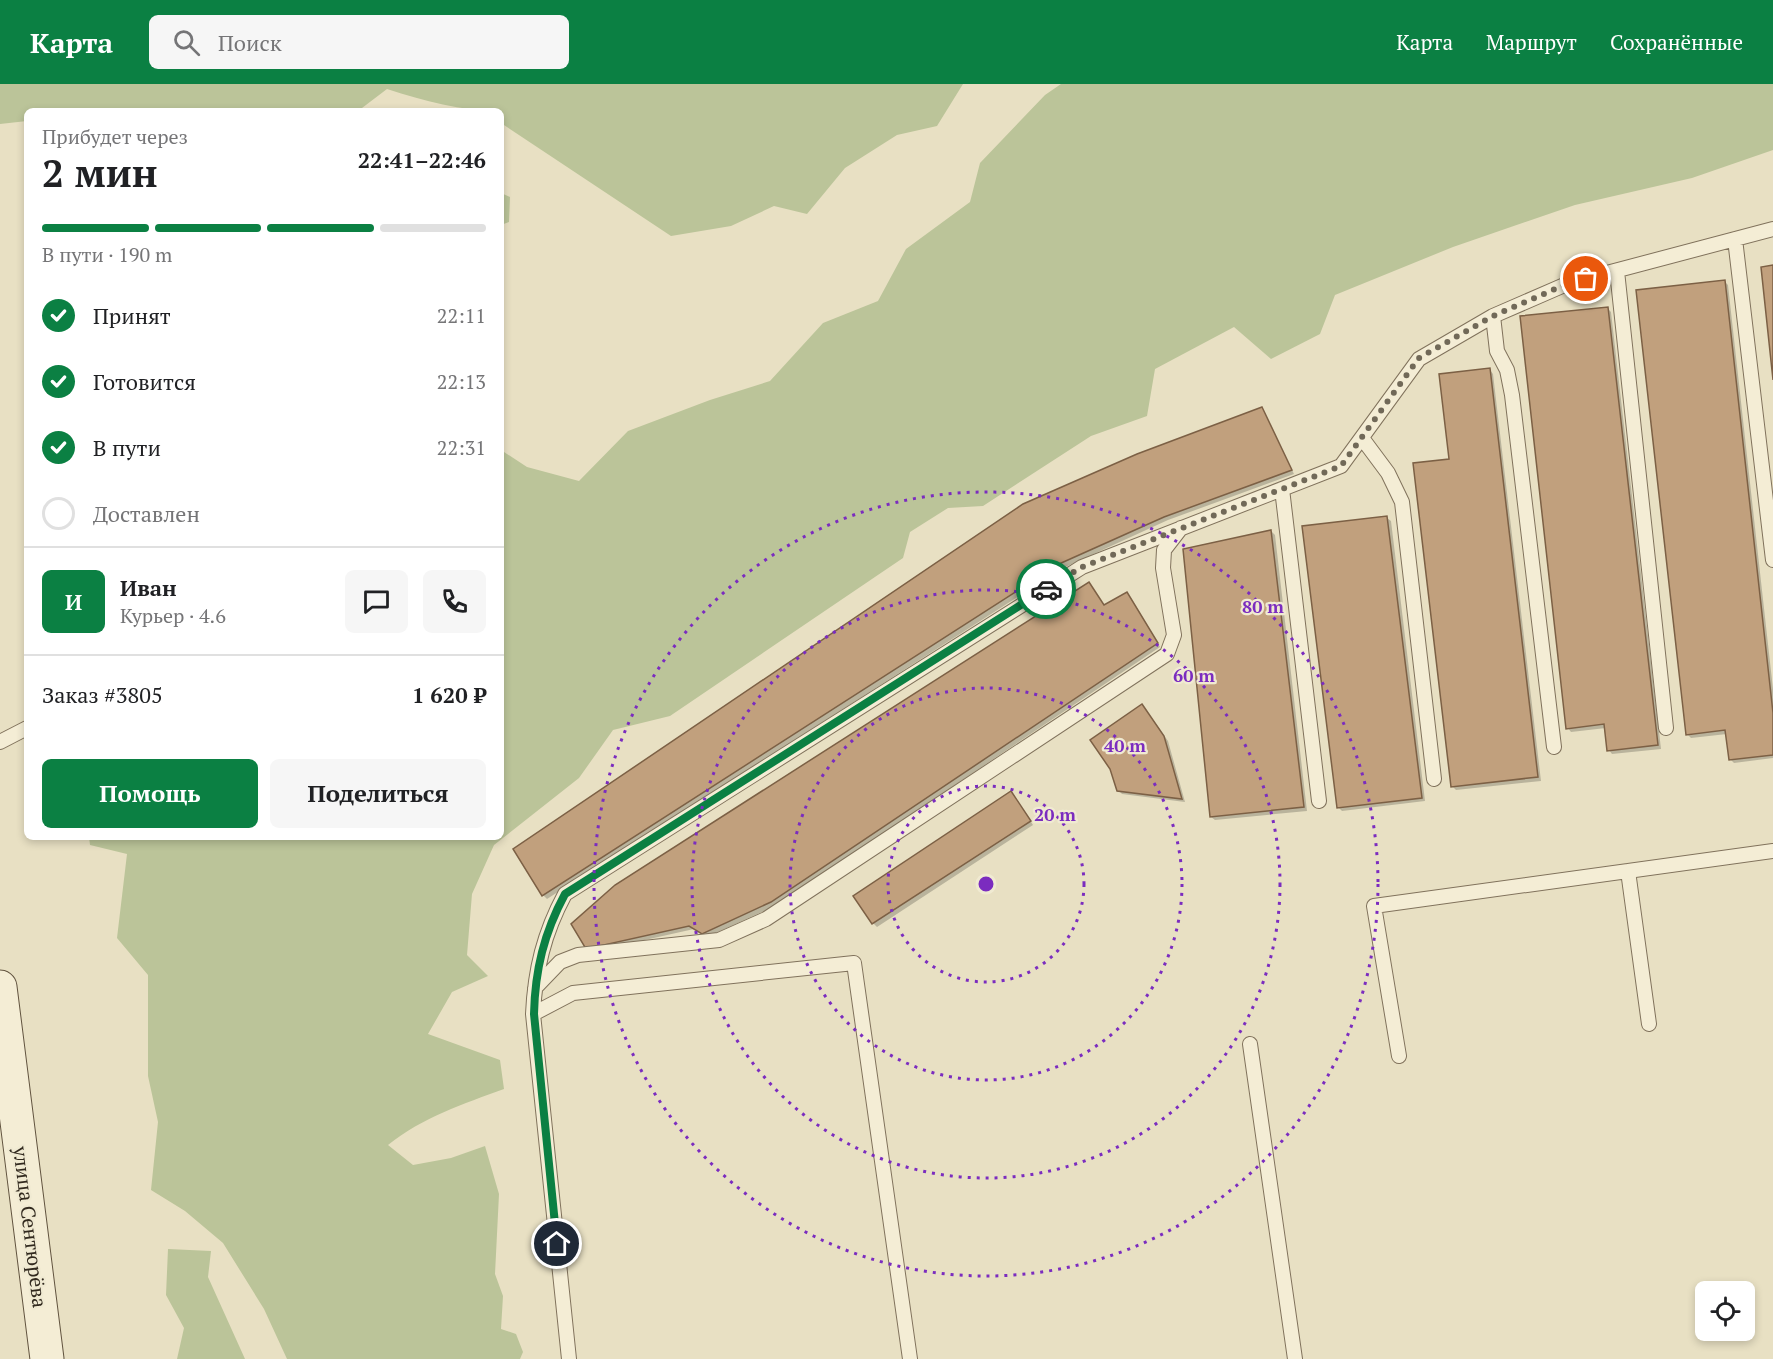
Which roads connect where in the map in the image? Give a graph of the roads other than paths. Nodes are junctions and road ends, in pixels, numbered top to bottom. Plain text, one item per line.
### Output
1 (1773, 229) edge
2 (1735, 239) junction
3 (1617, 271) junction
4 (1493, 316) junction
5 (1362, 438) junction
6 (1282, 489) junction
7 (1183, 527) junction
8 (1773, 560) edge
9 (1666, 728) dead end
10 (24, 730) edge
11 (0, 742) edge
12 (1554, 747) dead end
13 (1434, 779) dead end
14 (1319, 801) dead end
15 (1773, 851) edge
16 (1628, 871) junction
17 (0, 987) edge
18 (534, 989) junction
19 (534, 1014) junction
20 (1649, 1024) dead end
21 (1250, 1044) dead end
22 (1400, 1056) dead end
23 (47, 1359) edge
24 (569, 1359) edge
25 (910, 1359) edge
26 (1295, 1359) edge

1 - 2 lane
2 - 3 lane
2 - 8 lane
3 - 4 lane
3 - 9 lane
4 - 5 lane
4 - 12 lane
5 - 6 lane
5 - 13 lane
6 - 7 lane
6 - 14 lane
7 - 18 lane
7 - 18 lane
10 - 11 lane
15 - 16 lane
16 - 20 lane
16 - 22 lane
17 - 23 main road, улица Сентюрёва
18 - 19 lane
19 - 24 lane
19 - 25 lane
21 - 26 lane

